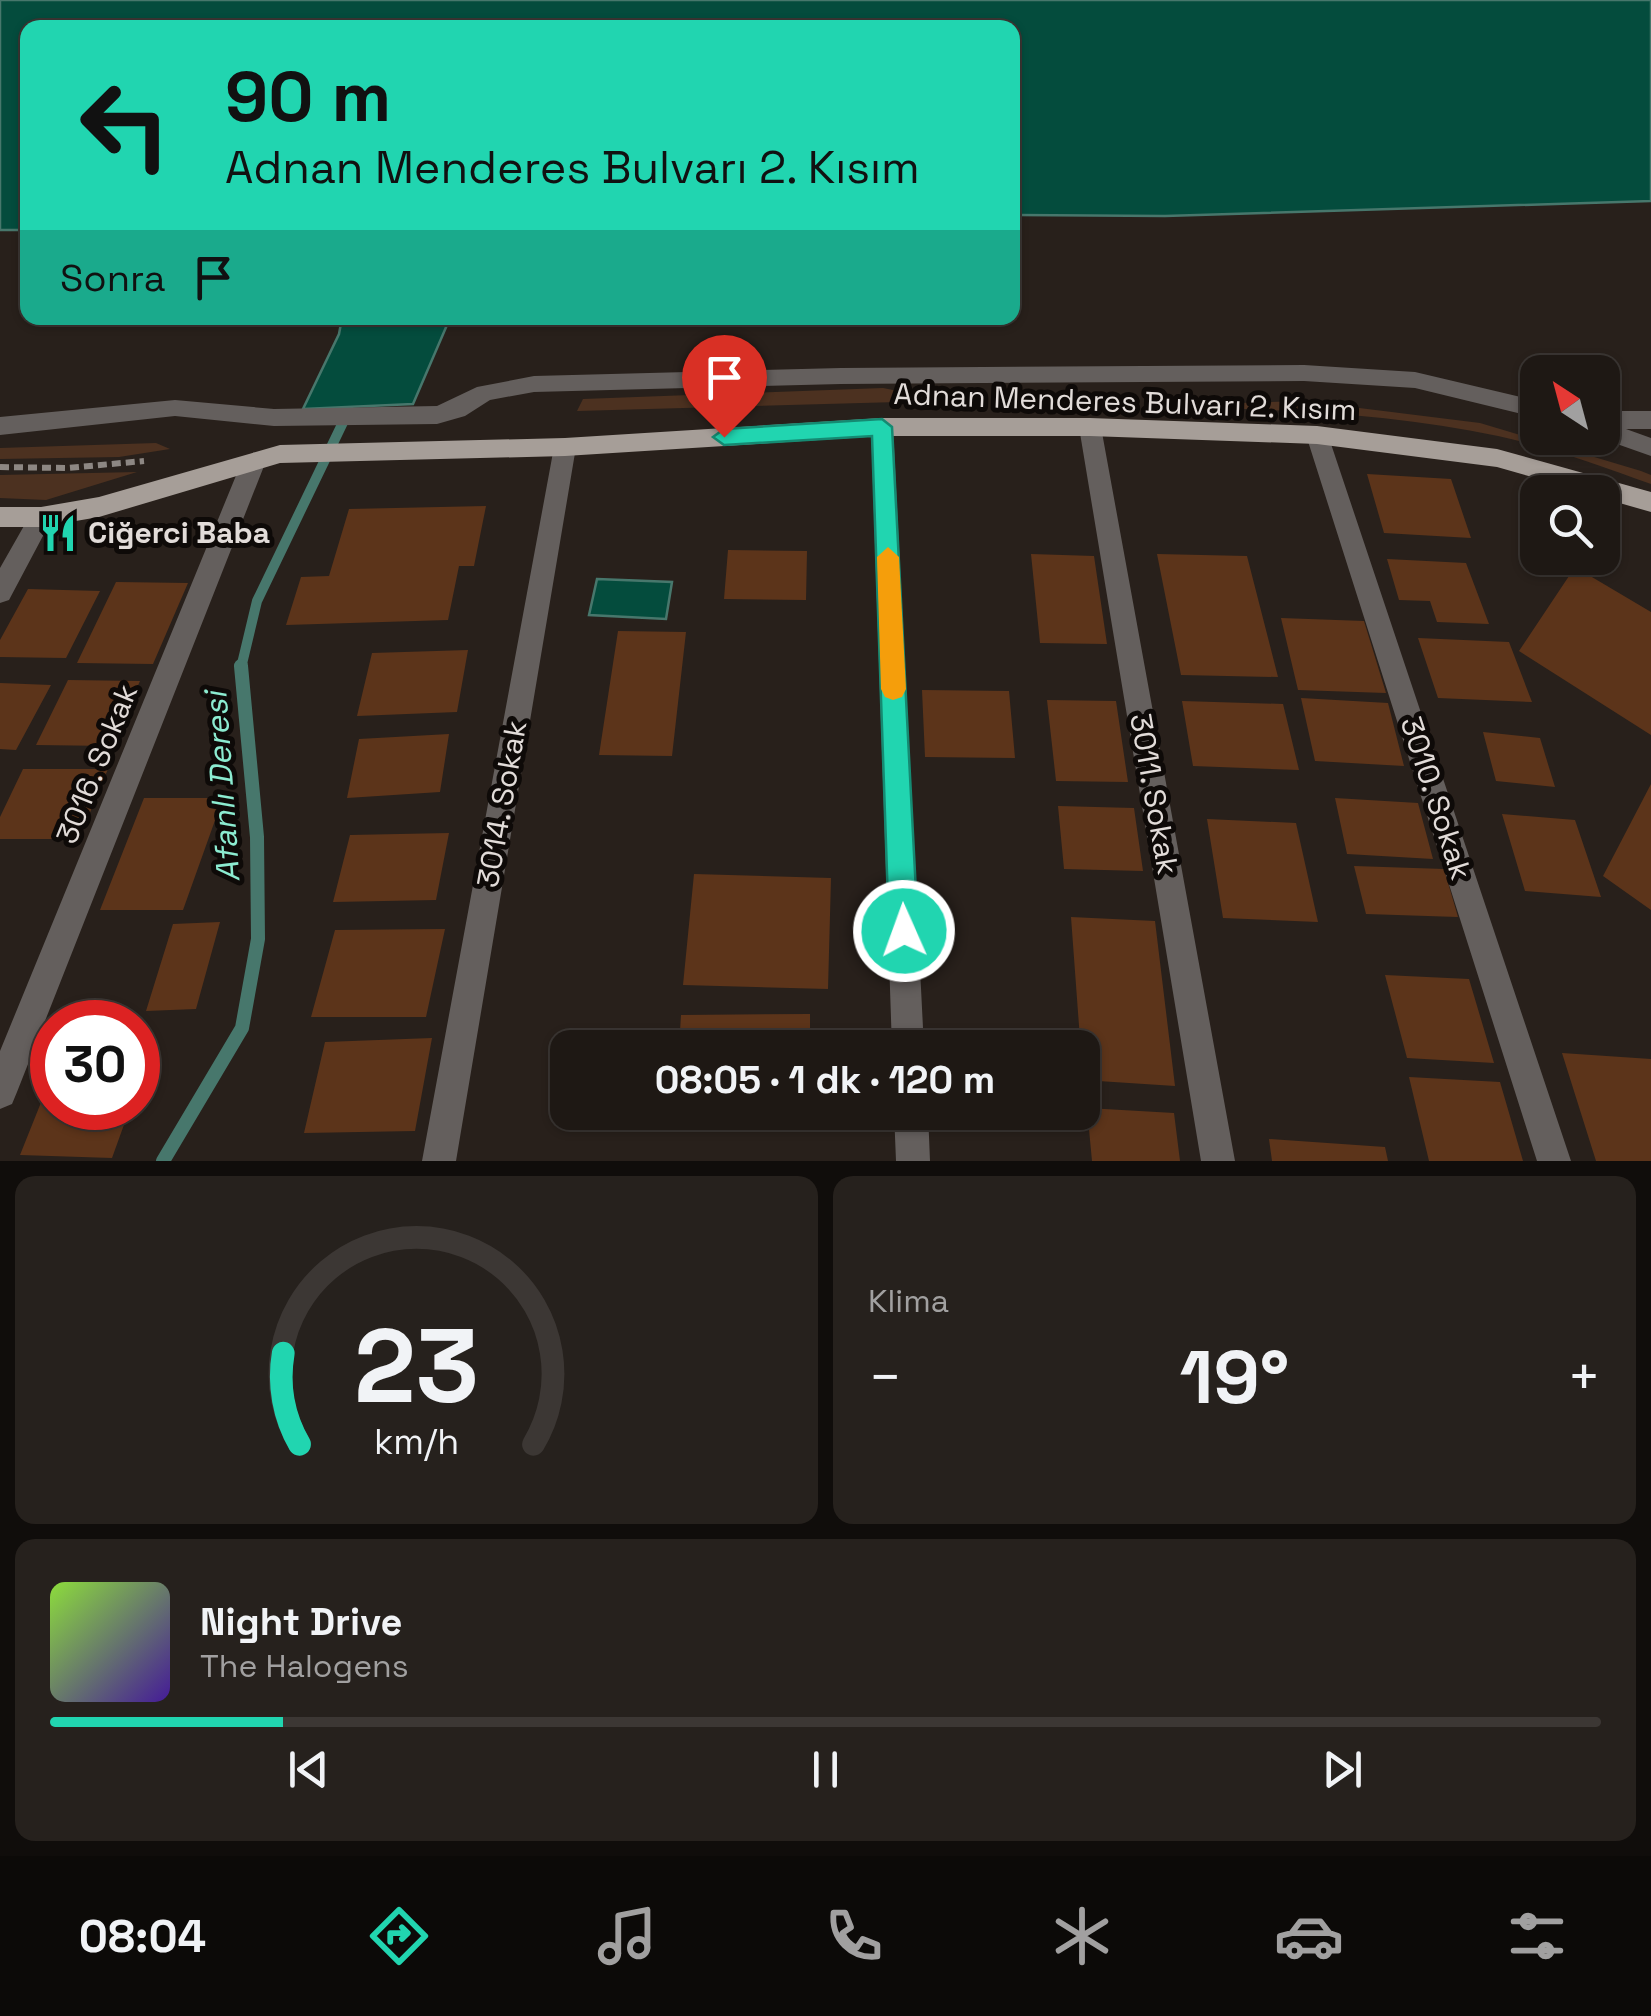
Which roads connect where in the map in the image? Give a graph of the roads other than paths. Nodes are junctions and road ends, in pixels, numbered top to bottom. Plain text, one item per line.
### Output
1 (1520, 406) edge
2 (1620, 420) edge
3 (1651, 420) edge
4 (0, 426) edge
5 (882, 427) junction
6 (1090, 427) junction
7 (1318, 435) junction
8 (1620, 436) edge
9 (565, 447) junction
10 (1651, 447) edge
11 (267, 457) junction
12 (1651, 502) edge
13 (0, 517) edge
14 (41, 517) junction
15 (0, 592) edge
16 (907, 1030) edge
17 (0, 1092) edge
18 (912, 1130) edge
19 (439, 1161) edge
20 (913, 1161) edge
21 (1218, 1161) edge
22 (1554, 1161) edge

1 - 4 street
2 - 3 street
5 - 6 main road, Adnan Menderes Bulvarı 2. Kısım
5 - 9 main road, Adnan Menderes Bulvarı 2. Kısım
5 - 16 street
6 - 7 main road, Adnan Menderes Bulvarı 2. Kısım
6 - 21 street, 3011. Sokak
7 - 12 main road, Adnan Menderes Bulvarı 2. Kısım
7 - 22 street, 3010. Sokak
8 - 10 street
9 - 11 main road, Adnan Menderes Bulvarı 2. Kısım
9 - 19 street, 3014. Sokak
11 - 14 main road, Adnan Menderes Bulvarı 2. Kısım
11 - 17 street, 3016. Sokak
13 - 14 main road, Adnan Menderes Bulvarı 2. Kısım
14 - 15 street
18 - 20 street

